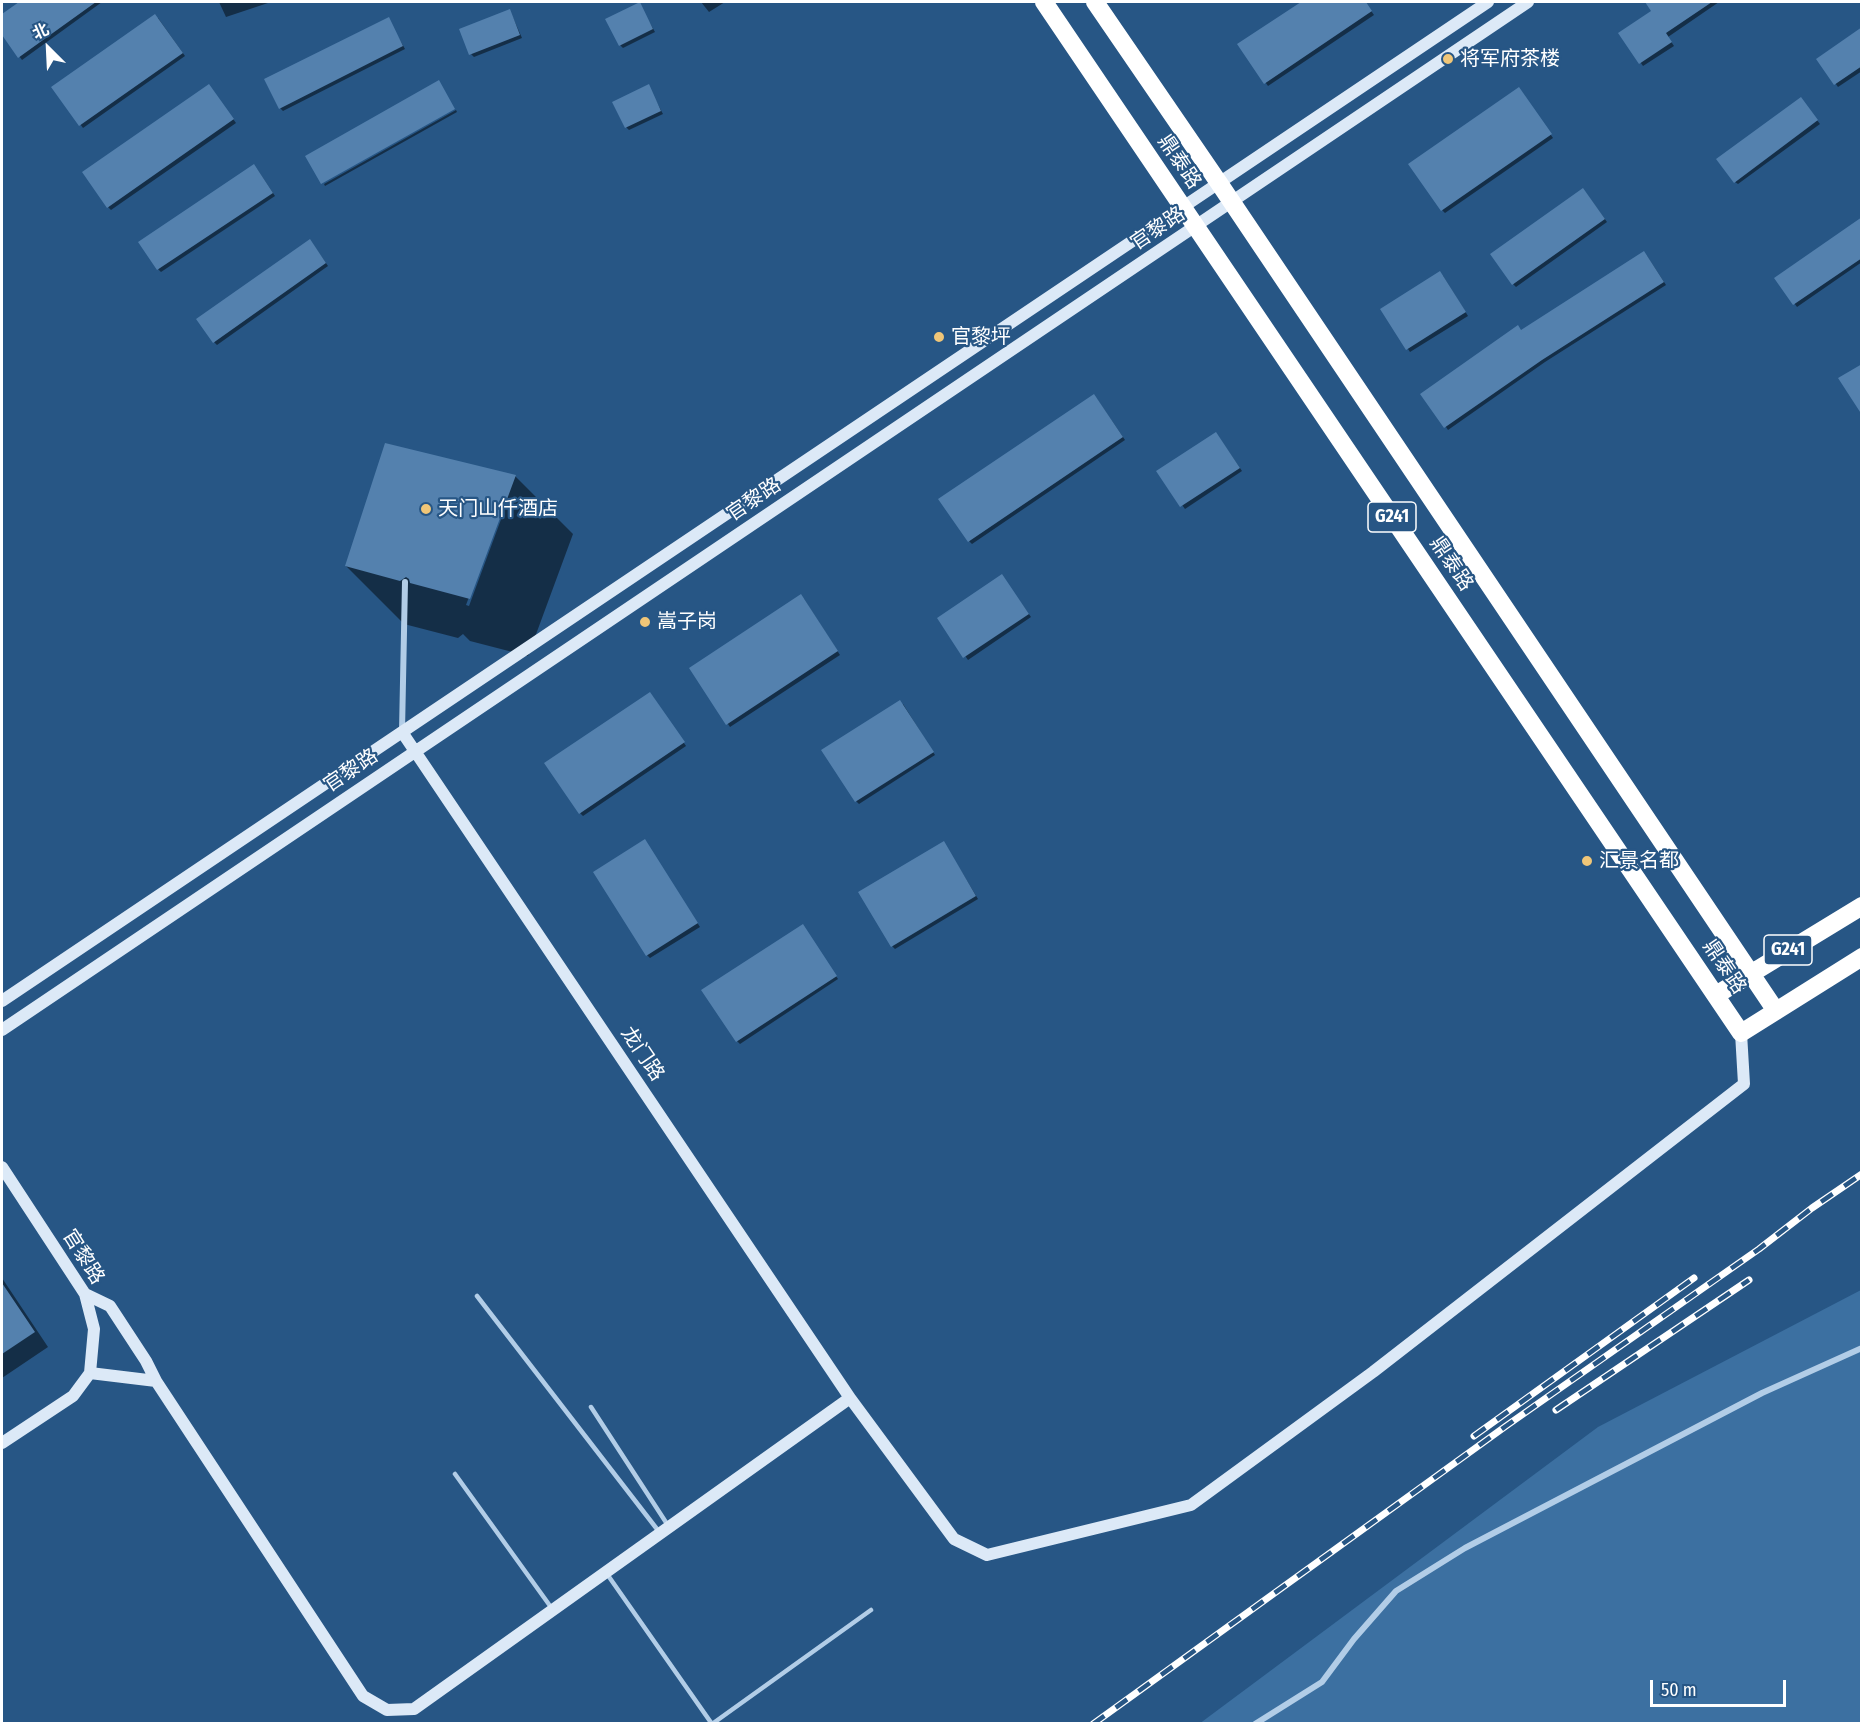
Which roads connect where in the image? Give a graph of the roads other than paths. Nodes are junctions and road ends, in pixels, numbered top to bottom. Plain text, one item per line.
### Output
1 (1044, 2) edge
2 (1095, 2) edge
3 (1488, 2) edge
4 (1528, 2) edge
5 (1219, 183) junction
6 (1232, 202) junction
7 (1183, 207) junction
8 (1196, 227) junction
9 (405, 582) dead end
10 (402, 732) junction
11 (416, 751) junction
12 (1862, 906) edge
13 (1862, 957) edge
14 (1750, 973) junction
15 (1716, 995) junction
16 (2, 1001) edge
17 (1776, 1011) junction
18 (2, 1030) edge
19 (1741, 1033) junction
20 (2, 1167) edge
21 (85, 1294) junction
22 (477, 1296) dead end
23 (1862, 1348) edge
24 (90, 1374) junction
25 (156, 1381) junction
26 (850, 1398) junction
27 (591, 1407) dead end
28 (2, 1443) edge
29 (455, 1474) dead end
30 (664, 1530) junction
31 (606, 1572) junction
32 (553, 1610) junction
33 (871, 1610) dead end
34 (712, 1724) edge
35 (1255, 1724) edge

1 - 7 highway, 鼎泰路 / G241
2 - 5 highway, 鼎泰路 / G241
3 - 5 main road, 官黎路
4 - 6 main road, 官黎路
5 - 6 highway, 鼎泰路 / G241
5 - 7 main road, 官黎路
6 - 8 main road, 官黎路
6 - 14 highway, 鼎泰路 / G241
7 - 8 highway, 鼎泰路 / G241
7 - 10 main road, 官黎路
8 - 11 main road, 官黎路
8 - 15 highway, 鼎泰路 / G241
9 - 10 street
10 - 11 main road, 龙门路
10 - 16 main road, 官黎路
11 - 18 main road, 官黎路
11 - 26 main road, 龙门路
12 - 14 highway, G241
13 - 17 highway, G241
14 - 15 highway, G241
14 - 17 highway, 鼎泰路 / G241
15 - 19 highway, 鼎泰路 / G241
17 - 19 highway, G241
19 - 26 main road, 龙门路
20 - 21 main road, 官黎路
21 - 24 main road, 官黎路
21 - 25 main road
22 - 30 lane
23 - 35 street
24 - 25 main road
24 - 28 main road
25 - 32 main road
26 - 30 main road
27 - 30 lane
29 - 32 lane
30 - 31 main road
31 - 32 main road
31 - 34 lane
33 - 34 lane

